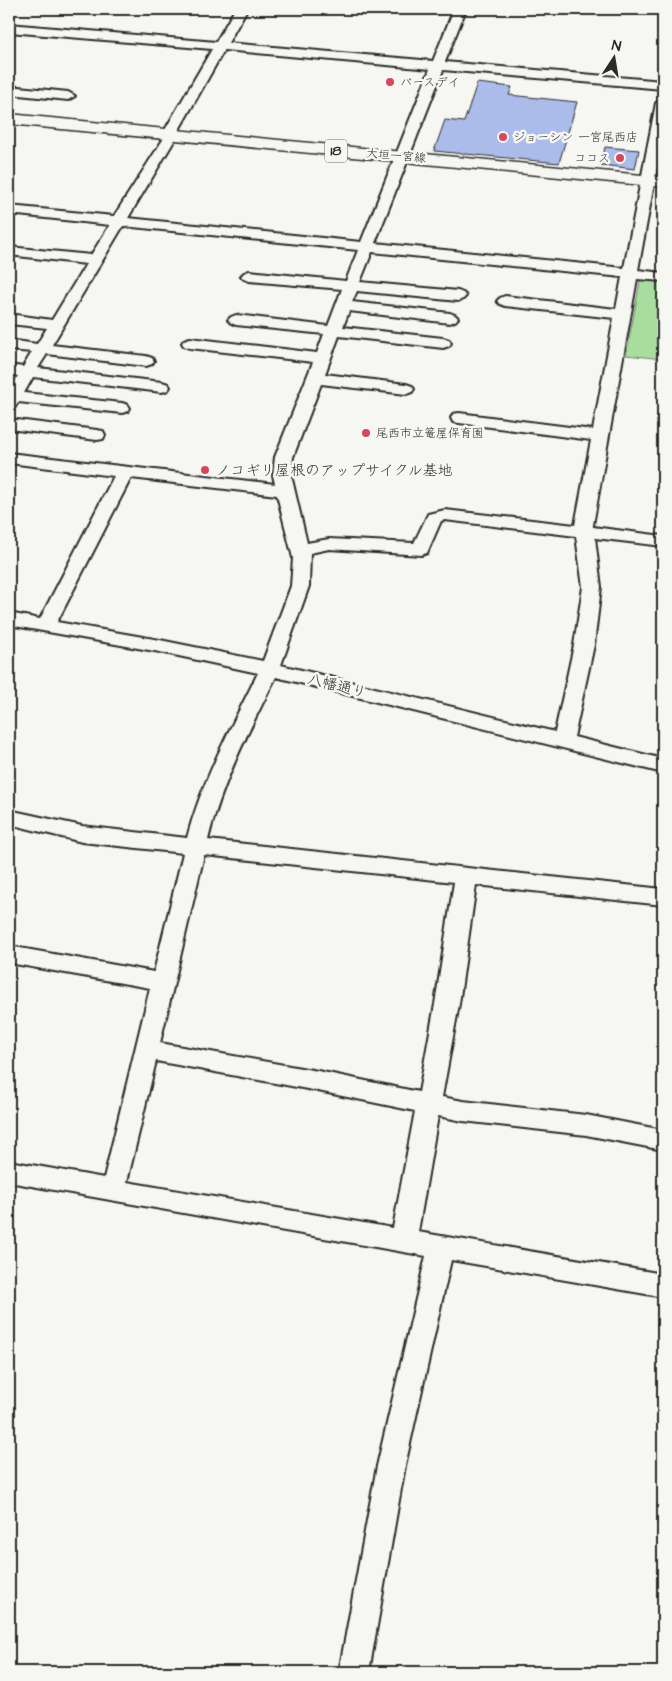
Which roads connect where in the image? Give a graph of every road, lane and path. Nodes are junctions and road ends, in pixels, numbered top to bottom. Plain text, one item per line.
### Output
1 (241, 9) edge
2 (460, 9) edge
3 (9, 28) edge
4 (220, 46) junction
5 (438, 65) junction
6 (663, 85) edge
7 (9, 90) edge
8 (68, 96) dead end
9 (663, 103) edge
10 (9, 119) edge
11 (9, 126) edge
12 (168, 138) junction
13 (401, 160) junction
14 (655, 184) edge
15 (9, 210) edge
16 (119, 220) junction
17 (367, 246) junction
18 (9, 251) edge
19 (96, 260) junction
20 (630, 273) junction
21 (249, 276) dead end
22 (663, 277) edge
23 (352, 286) junction
24 (458, 296) dead end
25 (505, 301) dead end
26 (344, 306) junction
27 (623, 314) junction
28 (450, 318) dead end
29 (9, 319) edge
30 (236, 320) dead end
31 (58, 324) junction
32 (334, 331) junction
33 (190, 343) dead end
34 (443, 343) dead end
35 (9, 345) edge
36 (43, 348) junction
37 (323, 358) junction
38 (146, 361) dead end
39 (9, 370) edge
40 (28, 372) junction
41 (315, 378) junction
42 (162, 388) dead end
43 (406, 389) dead end
44 (11, 401) edge
45 (122, 408) dead end
46 (459, 418) dead end
47 (9, 424) edge
48 (96, 435) dead end
49 (601, 436) junction
50 (9, 458) edge
51 (125, 472) junction
52 (286, 491) junction
53 (585, 531) junction
54 (663, 541) edge
55 (300, 550) junction
56 (9, 619) edge
57 (46, 625) junction
58 (270, 669) junction
59 (563, 740) junction
60 (663, 766) edge
61 (9, 817) edge
62 (196, 846) junction
63 (466, 876) junction
64 (663, 897) edge
65 (9, 954) edge
66 (162, 982) junction
67 (146, 1050) junction
68 (428, 1104) junction
69 (663, 1140) edge
70 (9, 1172) edge
71 (111, 1190) junction
72 (403, 1242) junction
73 (441, 1249) junction
74 (663, 1286) edge
75 (354, 1672) edge

1 - 4 street
2 - 5 street
3 - 4 street
4 - 5 street
4 - 12 street
5 - 6 street
5 - 13 street
7 - 8 street
9 - 14 street
10 - 12 main road, 大垣一宮線 / 18
11 - 12 main road, 大垣一宮線 / 18
12 - 13 main road, 大垣一宮線 / 18
12 - 16 street
13 - 14 main road, 大垣一宮線 / 18
13 - 17 street
14 - 20 street
15 - 16 street
16 - 17 street
16 - 19 street
17 - 20 street
17 - 23 street
18 - 19 street
19 - 31 street
20 - 22 street
20 - 27 street
21 - 23 street
23 - 24 street
23 - 26 street
25 - 27 street
26 - 28 street
26 - 32 street
27 - 49 street
29 - 31 street
30 - 32 street
31 - 36 street
32 - 34 street
32 - 37 street
33 - 37 street
35 - 36 street
36 - 38 street
36 - 40 street
37 - 41 street
39 - 40 street
40 - 42 street
40 - 44 street
41 - 43 street
41 - 52 street
44 - 45 street
46 - 49 street
47 - 48 street
49 - 53 street
50 - 51 street
51 - 52 street
51 - 57 street
52 - 55 street
53 - 54 street
53 - 55 street
53 - 59 street
55 - 58 street
56 - 57 street, 八幡通り
57 - 58 street, 八幡通り
58 - 59 street, 八幡通り
58 - 62 street
59 - 60 street, 八幡通り
61 - 62 street
62 - 63 street
62 - 66 street
63 - 64 street
63 - 68 street
65 - 66 street
66 - 67 street
67 - 68 street
67 - 71 street
68 - 69 street
68 - 72 street
70 - 71 street
71 - 72 street
72 - 73 street
73 - 74 street
73 - 75 street

